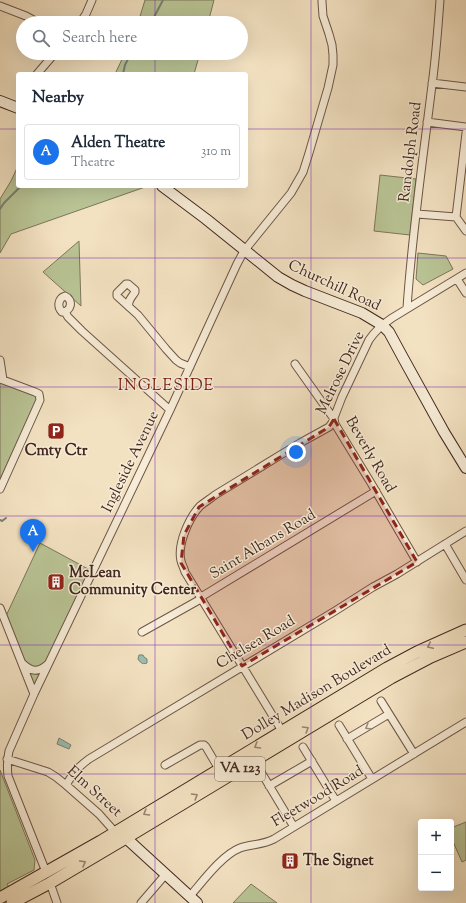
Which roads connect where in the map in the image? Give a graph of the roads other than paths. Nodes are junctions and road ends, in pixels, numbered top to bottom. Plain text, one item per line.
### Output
1 (92, 0) edge
2 (440, 0) edge
3 (322, 1) edge
4 (0, 6) edge
5 (26, 16) edge
6 (85, 16) edge
7 (49, 60) edge
8 (39, 72) edge
9 (432, 84) junction
10 (466, 88) edge
11 (0, 101) edge
12 (16, 107) edge
13 (427, 122) junction
14 (466, 127) edge
15 (466, 133) edge
16 (165, 188) edge
17 (417, 214) junction
18 (456, 217) junction
19 (466, 231) edge
20 (244, 251) junction
21 (466, 273) edge
22 (457, 278) junction
23 (466, 293) edge
24 (129, 307) dead end
25 (407, 308) junction
26 (65, 312) dead end
27 (382, 325) junction
28 (0, 360) edge
29 (295, 364) dead end
30 (190, 367) junction
31 (2, 380) edge
32 (170, 410) junction
33 (334, 419) junction
34 (466, 468) edge
35 (0, 489) edge
36 (376, 491) junction
37 (466, 531) edge
38 (445, 544) junction
39 (417, 562) junction
40 (466, 580) edge
41 (201, 597) junction
42 (0, 608) edge
43 (466, 630) edge
44 (142, 632) dead end
45 (466, 642) edge
46 (22, 663) junction
47 (49, 663) junction
48 (242, 666) junction
49 (34, 694) junction
50 (381, 700) dead end
51 (389, 714) junction
52 (466, 722) edge
53 (339, 725) dead end
54 (282, 731) junction
55 (347, 739) junction
56 (303, 747) dead end
57 (414, 754) junction
58 (7, 759) junction
59 (312, 761) junction
60 (166, 765) dead end
61 (219, 769) junction
62 (261, 772) dead end
63 (372, 779) junction
64 (66, 785) junction
65 (269, 786) junction
66 (336, 801) junction
67 (294, 826) junction
68 (115, 832) junction
69 (126, 838) junction
70 (166, 874) junction
71 (48, 877) junction
72 (0, 898) edge
73 (194, 900) edge
74 (12, 903) edge
75 (57, 903) edge
76 (141, 903) edge

1 - 6 street
2 - 9 street, Randolph Road
3 - 20 street, Ingleside Avenue
4 - 5 street
7 - 8 street
9 - 10 street
9 - 13 street, Randolph Road
11 - 12 street
13 - 14 street
13 - 17 street, Randolph Road
15 - 18 street
16 - 20 street, Churchill Road
17 - 18 street
17 - 25 street, Randolph Road
18 - 19 street
20 - 27 street, Churchill Road
20 - 30 street, Ingleside Avenue
21 - 22 street, Melrose Drive
22 - 23 street
22 - 25 street, Melrose Drive
24 - 30 street
25 - 27 street, Melrose Drive
26 - 32 street
27 - 33 street, Melrose Drive
27 - 34 street, Churchill Road
28 - 31 street
29 - 33 street, Beverly Road
30 - 32 street, Ingleside Avenue
31 - 35 street
32 - 47 street, Ingleside Avenue
33 - 36 street, Beverly Road
33 - 41 street, Melrose Drive
36 - 39 street, Beverly Road
36 - 41 street, Saint Albans Road
37 - 38 street, Chelsea Road
38 - 39 street, Chelsea Road
38 - 40 street
39 - 48 street, Chelsea Road
41 - 44 street, Saint Albans Road
41 - 48 street
42 - 46 street
43 -> 54 main road, Dolley Madison Boulevard / VA 123
69 -> 45 main road, Dolley Madison Boulevard / VA 123
46 - 47 street
46 - 49 street
47 - 49 street, Ingleside Avenue
48 - 54 street
48 - 64 street, Chelsea Road
49 - 58 street, Ingleside Avenue
50 - 51 street
51 -> 55 street
51 - 57 street
52 - 57 street, Fleetwood Road
53 - 55 street
54 -> 61 main road, Dolley Madison Boulevard / VA 123
55 - 63 street
56 - 59 street
57 - 63 street, Fleetwood Road
58 - 64 street, Elm Street
58 - 71 street, Ingleside Avenue
59 - 65 street
59 - 66 street
60 - 61 street
61 -> 68 main road, Dolley Madison Boulevard / VA 123
62 - 65 street
63 - 66 street, Fleetwood Road
64 - 68 street, Elm Street
65 - 67 street
66 - 67 street, Fleetwood Road
67 - 73 street, Fleetwood Road
68 - 71 main road, Dolley Madison Boulevard / VA 123
69 - 70 street, Elm Street
71 -> 69 main road, Dolley Madison Boulevard / VA 123
70 - 73 street, Elm Street
70 - 76 street
71 - 72 main road, Dolley Madison Boulevard / VA 123
71 - 74 main road
71 - 75 street, Ingleside Avenue

